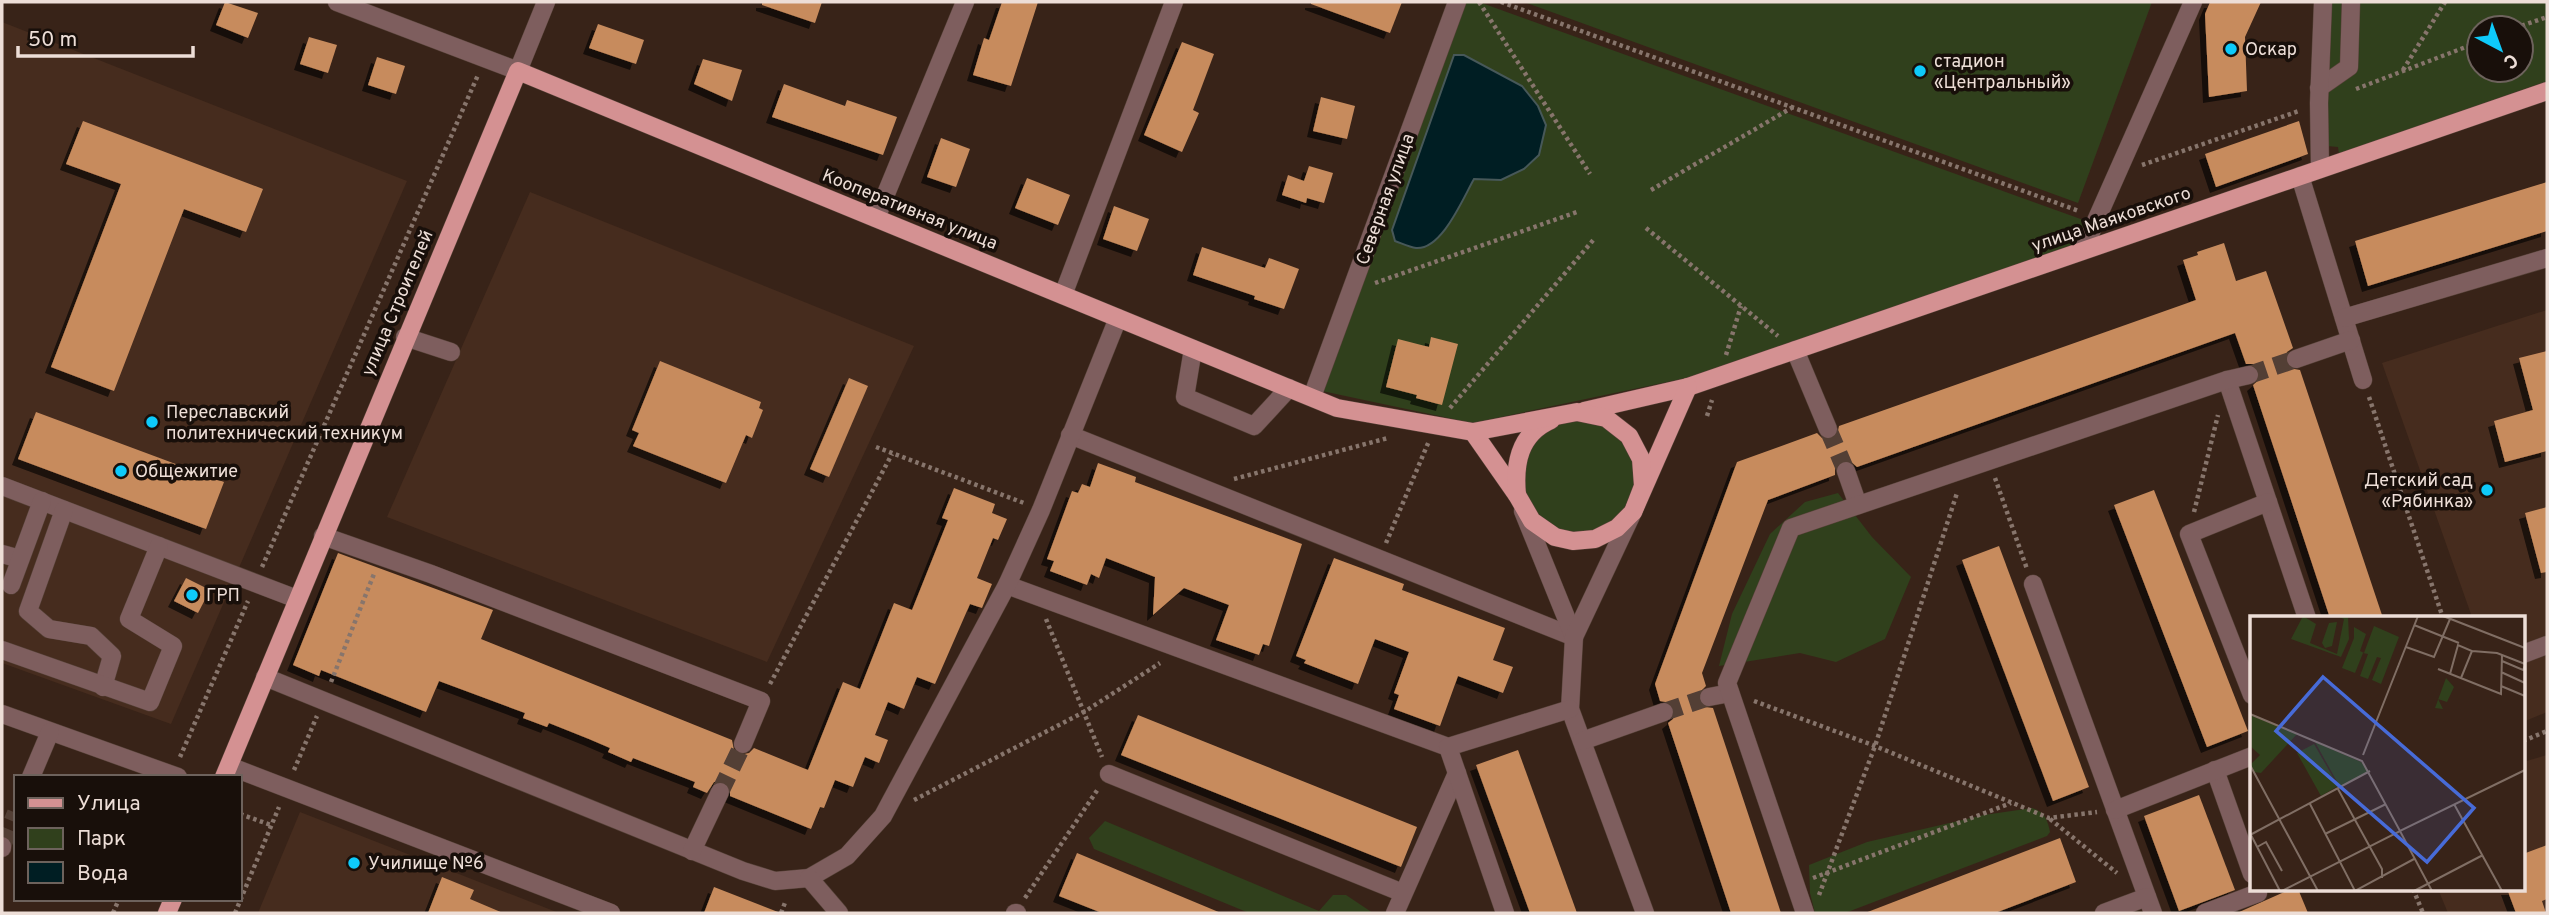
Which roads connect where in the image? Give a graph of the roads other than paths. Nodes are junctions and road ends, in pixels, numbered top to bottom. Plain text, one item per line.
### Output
1 (337, 2) edge
2 (546, 2) edge
3 (965, 2) edge
4 (1174, 2) edge
5 (1457, 2) edge
6 (2193, 2) edge
7 (2323, 2) edge
8 (2351, 2) edge
9 (518, 71) junction
10 (2319, 88) junction
11 (2547, 91) edge
12 (2320, 169) junction
13 (2300, 176) junction
14 (876, 218) junction
15 (2084, 250) junction
16 (2547, 258) edge
17 (1063, 295) junction
18 (1118, 318) junction
19 (2344, 318) junction
20 (405, 337) junction
21 (2351, 340) junction
22 (1193, 349) junction
23 (1795, 350) junction
24 (451, 352) dead end
25 (2296, 359) tunnel mouth
26 (2249, 375) tunnel mouth
27 (2227, 380) junction
28 (2363, 380) road end
29 (1688, 387) junction
30 (1289, 388) junction
31 (1312, 397) junction
32 (1577, 412) junction
33 (1828, 429) tunnel mouth
34 (1473, 432) junction
35 (1070, 435) junction
36 (1846, 471) tunnel mouth
37 (2, 486) edge
38 (1517, 495) junction
39 (42, 501) junction
40 (2268, 502) junction
41 (1858, 505) junction
42 (64, 510) junction
43 (1633, 512) junction
44 (323, 536) junction
45 (159, 546) junction
46 (2, 554) edge
47 (20, 559) junction
48 (2033, 584) road end
49 (11, 585) dead end
50 (1007, 585) junction
51 (298, 599) junction
52 (2306, 616) edge
53 (1574, 637) junction
54 (2547, 645) edge
55 (2, 649) edge
56 (2524, 654) edge
57 (265, 677) junction
58 (103, 687) junction
59 (2250, 690) edge
60 (1730, 692) junction
61 (1709, 697) tunnel mouth
62 (1570, 709) junction
63 (1664, 712) tunnel mouth
64 (2, 713) edge
65 (50, 732) junction
66 (1582, 741) junction
67 (743, 744) tunnel mouth
68 (1448, 747) junction
69 (2250, 756) edge
70 (2214, 770) junction
71 (227, 771) edge
72 (1457, 773) junction
73 (1109, 774) road end
74 (32, 775) edge
75 (172, 775) edge
76 (242, 775) edge
77 (720, 792) tunnel mouth
78 (2115, 810) junction
79 (692, 851) junction
80 (2250, 869) edge
81 (809, 878) junction
82 (2257, 890) edge
83 (1404, 893) junction
84 (2150, 905) edge
85 (1810, 908) edge
86 (611, 913) edge
87 (839, 913) edge
88 (1395, 913) edge
89 (1505, 913) edge
90 (1645, 913) edge
91 (2104, 913) edge
92 (2205, 913) edge

1 - 9 street, Кооперативная улица
2 - 9 street, улица Строителей
3 - 14 street
4 - 17 street
5 - 31 street, Северная улица
6 - 15 street
7 - 10 street
8 - 10 street
9 - 14 main road, Кооперативная улица
9 - 20 main road, улица Строителей
10 - 12 street
11 - 12 main road, улица Маяковского
12 - 13 main road, улица Маяковского
13 - 15 main road, улица Маяковского
13 - 19 street
14 - 17 main road, Кооперативная улица
15 - 23 main road, улица Маяковского
16 - 19 street
17 - 18 main road, Кооперативная улица
18 - 22 main road, Кооперативная улица
18 - 35 street
19 - 21 street
20 - 24 street
20 - 44 main road, улица Строителей
21 - 25 street
21 - 28 street
22 - 30 main road, Кооперативная улица
22 - 30 street
23 - 29 main road, улица Маяковского
23 - 33 street
26 - 27 street
27 - 40 street
27 - 41 street
29 - 32 main road, улица Маяковского
29 - 43 main road
30 - 31 main road, Кооперативная улица
31 - 34 main road, Кооперативная улица
32 - 34 main road
32 - 38 main road
32 - 43 main road
34 - 38 main road
35 - 50 street
35 - 53 street
36 - 41 street
37 - 39 street
38 - 43 main road
38 - 53 street
39 - 42 street
39 - 47 street
40 - 52 street
40 - 59 street
41 - 60 street
42 - 45 street
42 - 58 street
43 - 53 street
44 - 51 main road, улица Строителей
44 - 67 street
45 - 51 street
45 - 58 street
46 - 47 street
47 - 49 street
48 - 78 street
50 - 68 street
50 - 81 street
51 - 57 main road, улица Строителей
53 - 62 street
54 - 56 street
55 - 58 street
57 - 71 main road, улица Строителей
57 - 79 street
60 - 61 street
60 - 85 street
62 - 66 street
62 - 68 street
63 - 66 street
64 - 65 street
65 - 74 street
65 - 75 street
66 - 90 street
68 - 72 street
69 - 70 street
70 - 78 street
70 - 80 street
72 - 83 street
72 - 89 street
73 - 83 street
76 - 86 street
77 - 79 street
78 - 84 street
79 - 81 street
81 - 87 street
82 - 92 street
83 - 88 street
84 - 91 street

